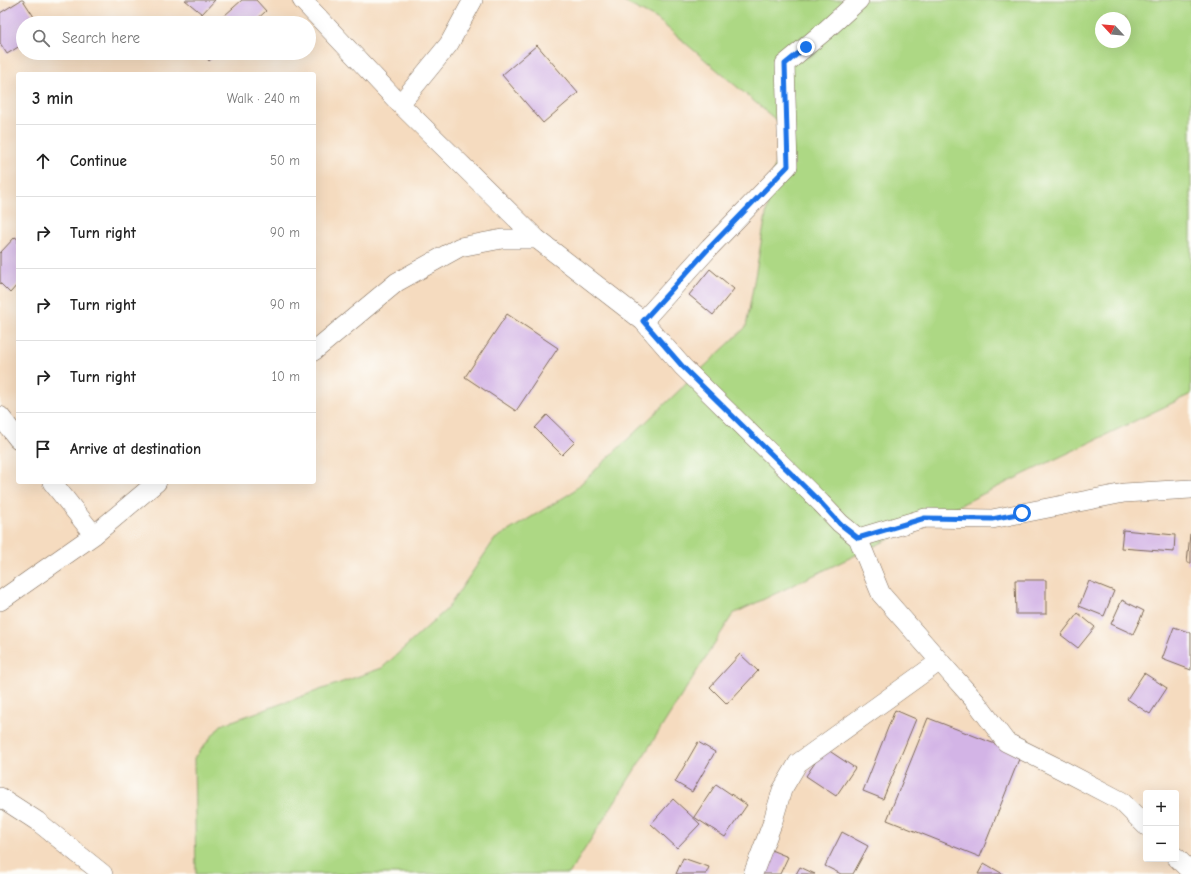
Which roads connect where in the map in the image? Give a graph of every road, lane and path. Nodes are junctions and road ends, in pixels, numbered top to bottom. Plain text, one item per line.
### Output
1 (302, 0) edge
2 (473, 0) edge
3 (859, 0) edge
4 (400, 104) junction
5 (537, 239) junction
6 (643, 321) junction
7 (316, 348) edge
8 (0, 416) edge
9 (16, 436) edge
10 (54, 484) edge
11 (155, 484) edge
12 (1191, 489) edge
13 (94, 535) junction
14 (858, 538) junction
15 (0, 601) edge
16 (940, 661) junction
17 (0, 797) edge
18 (1143, 823) edge
19 (1179, 860) edge
20 (1191, 872) edge
21 (103, 874) edge
22 (753, 874) edge

1 - 4 street
2 - 4 street
3 - 6 street
4 - 5 street
5 - 6 street
5 - 7 street
6 - 14 street
8 - 9 street
10 - 13 street
11 - 13 street
12 - 14 street
13 - 15 street
14 - 16 street
16 - 18 street
16 - 22 street
17 - 21 street
19 - 20 street

